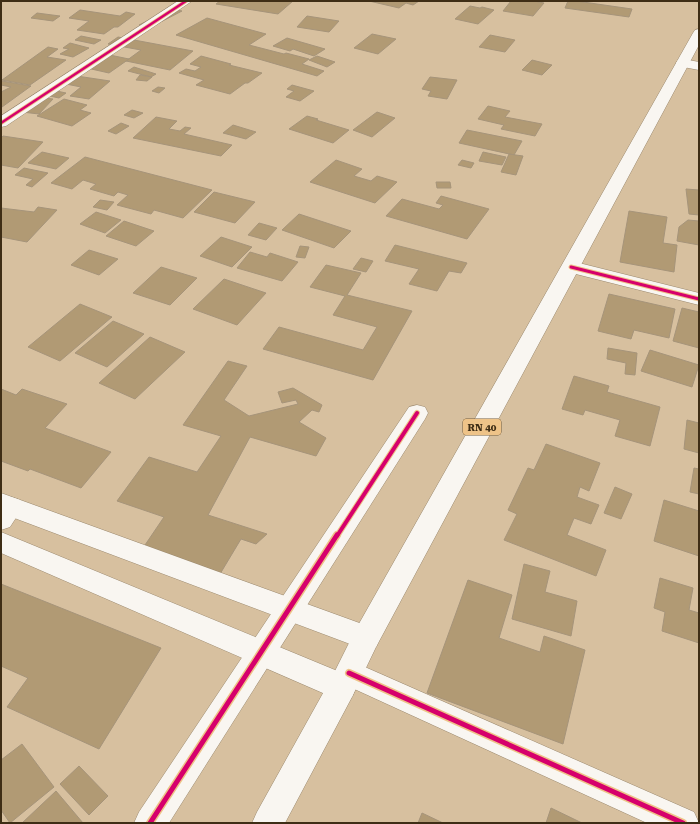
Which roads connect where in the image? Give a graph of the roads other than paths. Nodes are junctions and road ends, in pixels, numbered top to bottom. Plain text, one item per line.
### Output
1 (186, 1) edge
2 (699, 33) edge
3 (691, 64) edge
4 (1, 123) edge
5 (571, 267) junction
6 (699, 299) edge
7 (417, 413) dead end
8 (4, 510) edge
9 (1, 542) edge
10 (288, 609) junction
11 (366, 638) junction
12 (262, 653) junction
13 (345, 680) junction
14 (150, 823) edge
15 (268, 823) edge
16 (683, 823) edge

1 - 4 main road
2 - 3 main road, RN 40
3 - 5 main road, RN 40
5 - 6 main road
5 - 11 main road, RN 40
7 - 10 main road
8 - 10 main road
9 - 12 main road
10 - 11 main road
10 - 12 main road
11 - 13 main road, RN 40
12 - 13 main road
12 - 14 main road
13 - 15 main road, RN 40
13 - 16 main road

